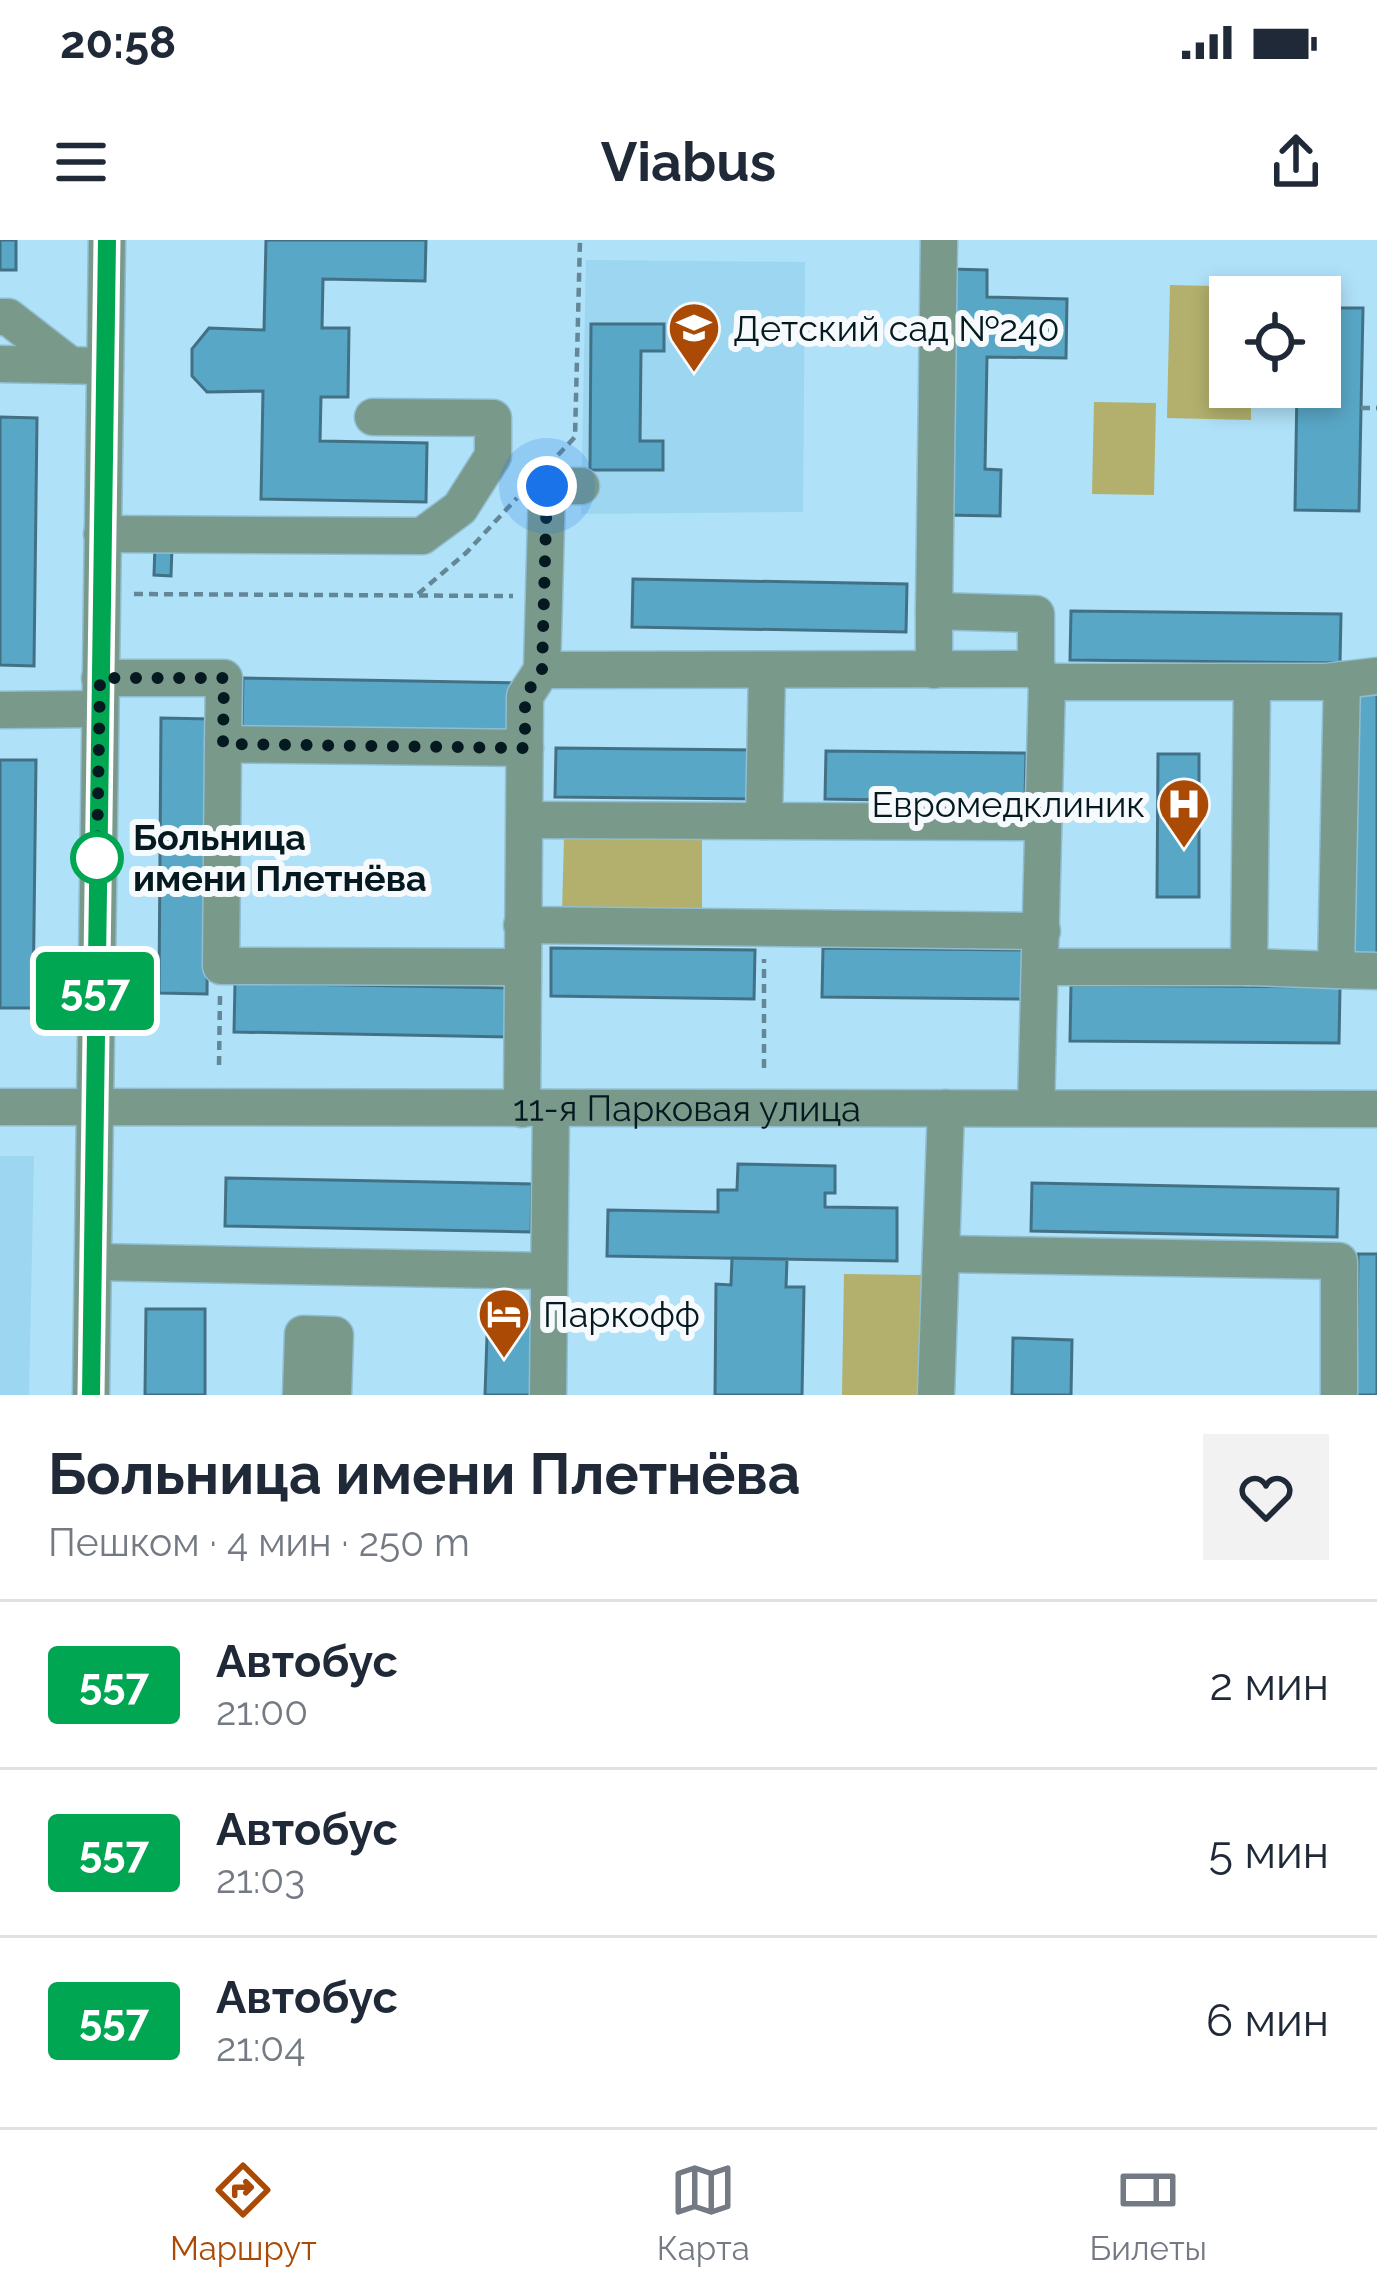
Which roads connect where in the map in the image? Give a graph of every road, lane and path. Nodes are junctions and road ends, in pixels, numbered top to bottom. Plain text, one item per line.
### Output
1 (107, 240) edge
2 (580, 240) edge
3 (939, 240) edge
4 (0, 317) edge
5 (0, 364) edge
6 (87, 365) junction
7 (1361, 408) dead end
8 (1377, 408) edge
9 (373, 417) dead end
10 (560, 453) dead end
11 (529, 486) dead end
12 (581, 486) dead end
13 (102, 534) junction
14 (128, 594) dead end
15 (418, 594) junction
16 (544, 597) junction
17 (934, 611) junction
18 (542, 670) junction
19 (767, 670) junction
20 (934, 670) junction
21 (1042, 676) junction
22 (1360, 678) edge
23 (1252, 683) junction
24 (100, 693) junction
25 (0, 710) edge
26 (223, 744) junction
27 (525, 748) junction
28 (525, 820) junction
29 (764, 821) junction
30 (1043, 822) junction
31 (522, 925) junction
32 (764, 927) junction
33 (1042, 931) junction
34 (221, 966) junction
35 (522, 967) junction
36 (1249, 967) junction
37 (1040, 968) junction
38 (1336, 970) junction
39 (1377, 971) edge
40 (219, 1065) dead end
41 (764, 1068) dead end
42 (0, 1107) edge
43 (93, 1108) junction
44 (537, 1108) junction
45 (946, 1108) junction
46 (1036, 1108) junction
47 (1377, 1109) edge
48 (941, 1254) junction
49 (93, 1262) junction
50 (549, 1271) junction
51 (91, 1395) edge
52 (301, 1395) edge
53 (333, 1395) edge
54 (548, 1395) edge
55 (936, 1395) edge
56 (1339, 1395) edge

1 - 6 street
2 - 10 path
3 - 17 street
4 - 6 street
5 - 6 street
6 - 13 street
7 - 8 path
9 - 13 street
11 - 15 path
12 - 16 street
13 - 24 street
14 - 15 path
15 - 16 path
16 - 18 street
17 - 20 street
17 - 21 street
18 - 19 street
18 - 27 street
19 - 20 street
19 - 29 street
20 - 21 street
21 - 23 street
21 - 30 street
22 - 23 street
22 - 38 street
23 - 36 street
24 - 25 street
24 - 26 street
24 - 43 street
26 - 27 street
26 - 34 street
27 - 28 street
28 - 29 street
28 - 31 street
29 - 30 street
30 - 33 street
31 - 32 street
31 - 35 street
32 - 33 street
32 - 41 path
33 - 37 street
34 - 35 street
34 - 40 path
35 - 44 street
36 - 37 street
36 - 38 street
37 - 46 street
38 - 39 street
42 - 43 street, 11-я Парковая улица
43 - 44 street, 11-я Парковая улица
43 - 49 street
44 - 45 street, 11-я Парковая улица
44 - 50 street
45 - 46 street, 11-я Парковая улица
45 - 48 street
46 - 47 street, 11-я Парковая улица
48 - 55 street
48 - 56 street
49 - 50 street
49 - 51 street
50 - 54 street
52 - 53 street

